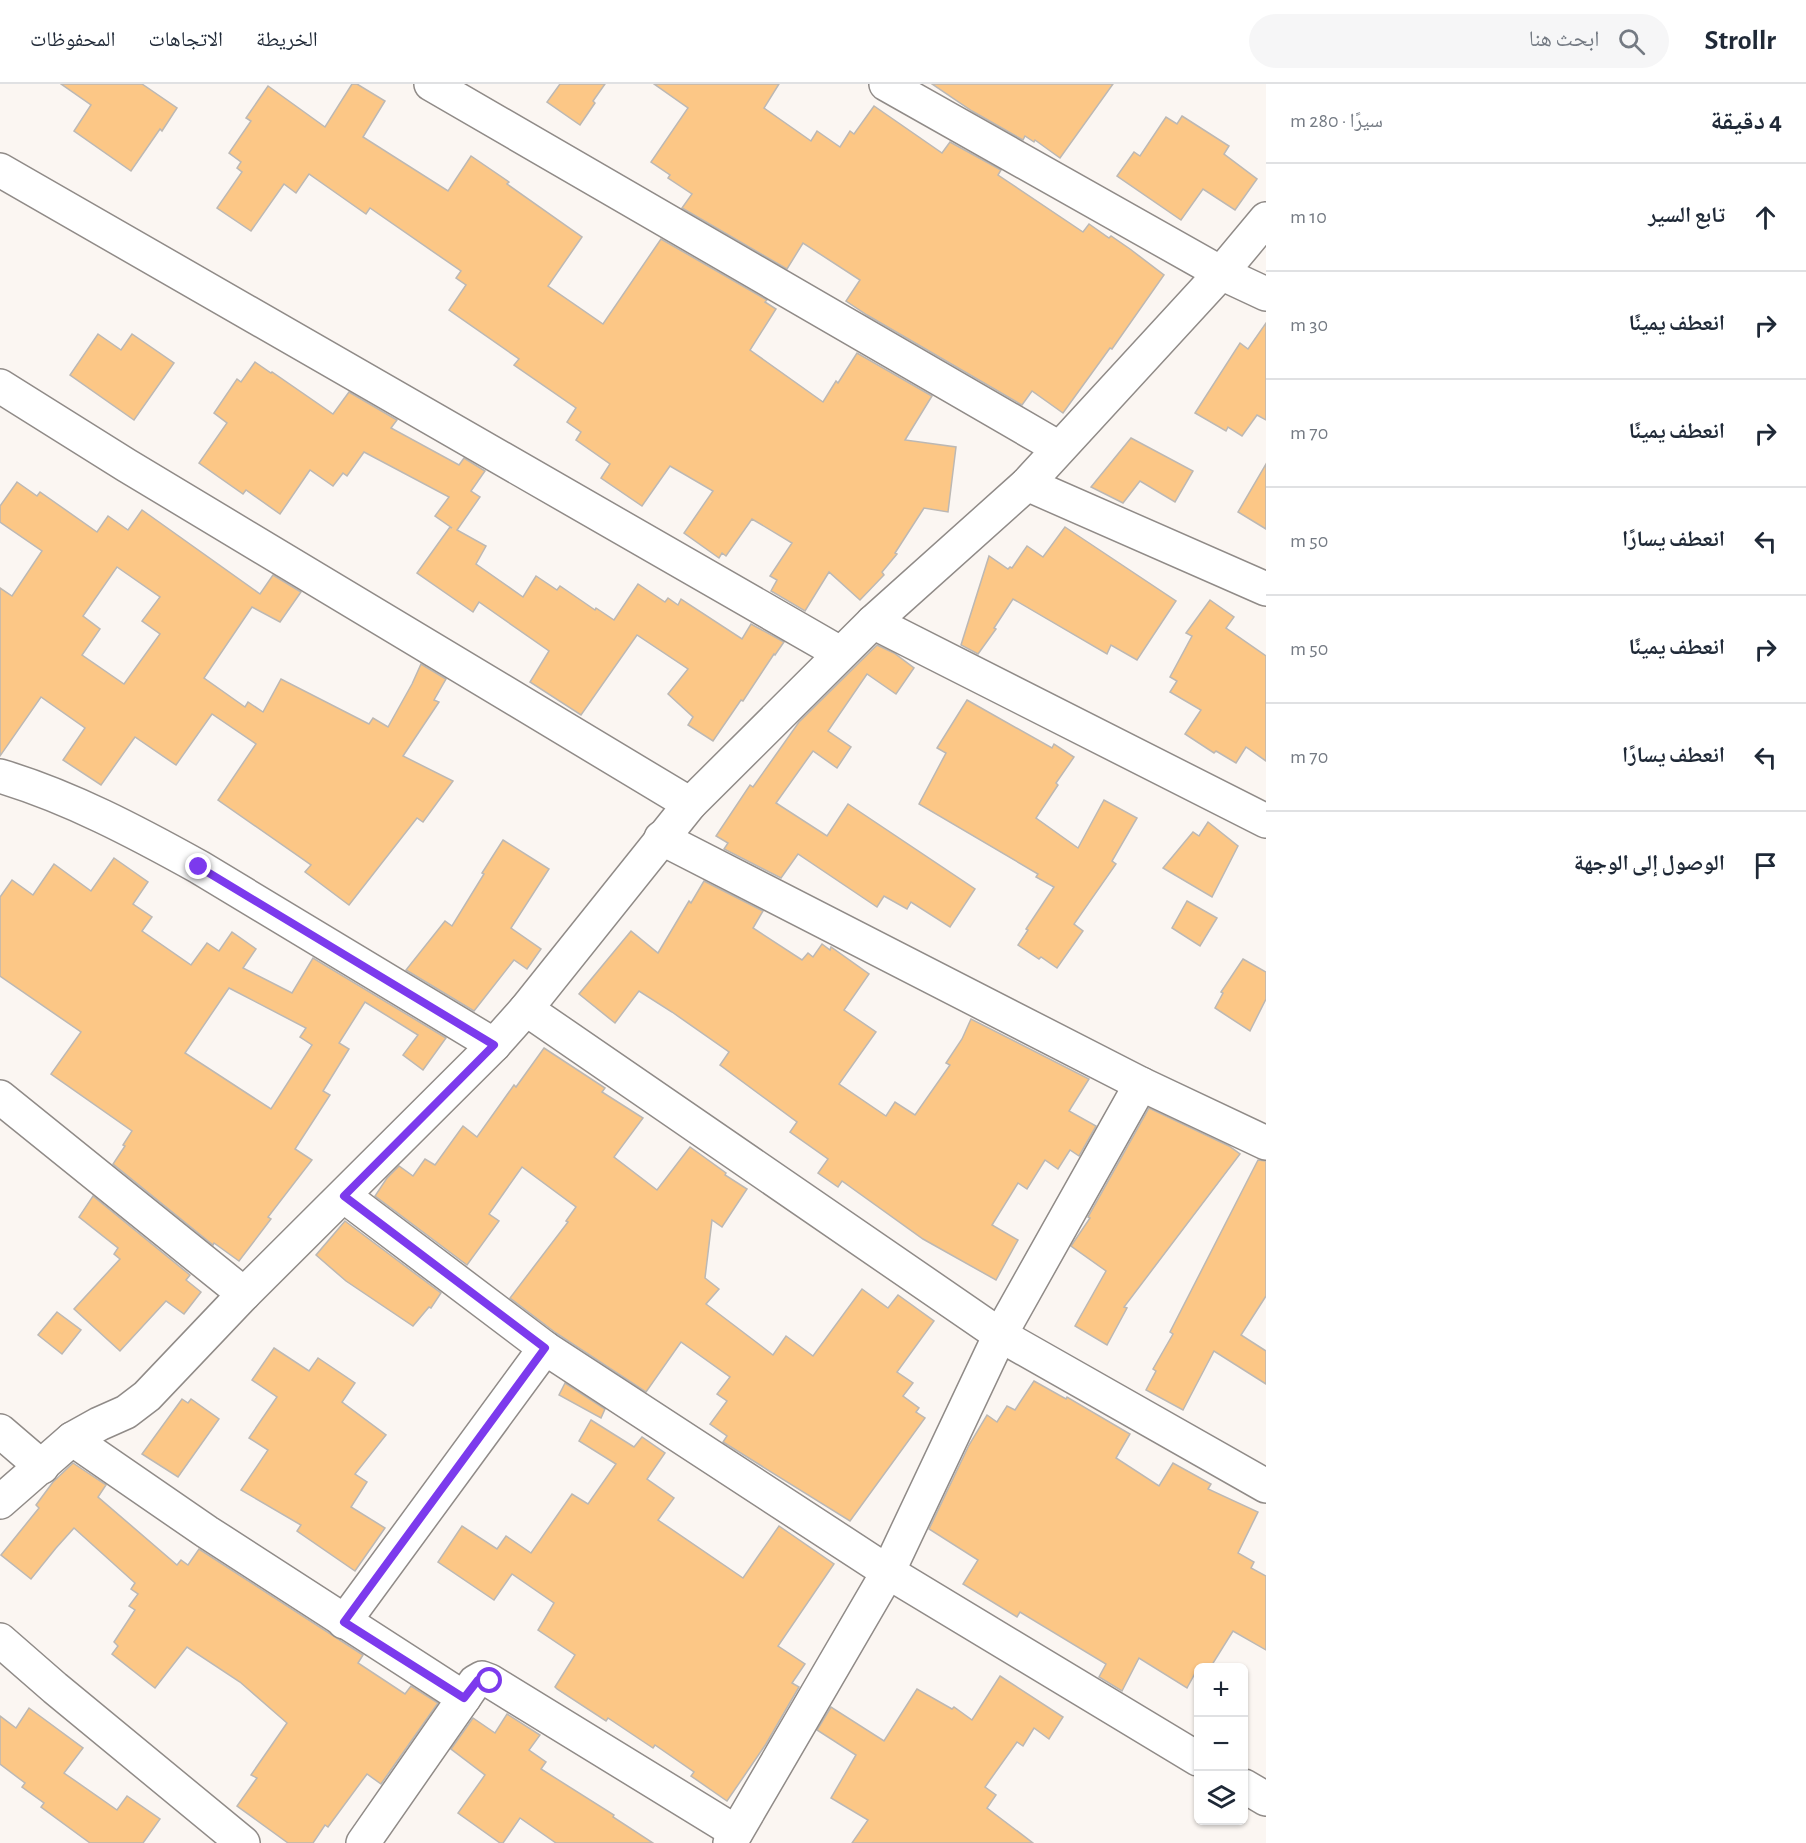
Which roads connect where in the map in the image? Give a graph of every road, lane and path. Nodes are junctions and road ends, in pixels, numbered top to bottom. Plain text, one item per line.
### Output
1 (431, 84) edge
2 (886, 84) edge
3 (0, 170) edge
4 (1266, 219) edge
5 (1221, 273) junction
6 (1266, 294) edge
7 (0, 386) edge
8 (1059, 448) junction
9 (1027, 484) junction
10 (1266, 589) edge
11 (873, 622) junction
12 (840, 653) junction
13 (0, 776) edge
14 (690, 804) junction
15 (1266, 821) edge
16 (661, 838) junction
17 (526, 1009) junction
18 (494, 1045) junction
19 (1141, 1084) junction
20 (0, 1097) edge
21 (1266, 1143) edge
22 (344, 1196) junction
23 (244, 1294) junction
24 (1000, 1335) junction
25 (545, 1348) junction
26 (0, 1431) edge
27 (72, 1439) junction
28 (42, 1467) junction
29 (1266, 1486) edge
30 (0, 1502) edge
31 (888, 1572) junction
32 (344, 1622) junction
33 (0, 1640) edge
34 (464, 1698) junction
35 (1194, 1757) edge
36 (1248, 1788) edge
37 (1266, 1799) edge
38 (733, 1838) edge
39 (243, 1843) edge
40 (363, 1843) edge

1 - 8 street
2 - 5 street
3 - 12 street
4 - 5 street
5 - 6 street
5 - 8 street
7 - 14 street
8 - 9 street
9 - 10 street
9 - 11 street
11 - 12 street
11 - 15 street
12 - 14 street
13 - 18 street
14 - 16 street
16 - 17 street
16 - 19 street
17 - 18 street
17 - 24 street
18 - 22 street
19 - 21 street
19 - 24 street
20 - 23 street
22 - 23 street
22 - 25 street
23 - 27 street
24 - 29 street
24 - 31 street
25 - 31 street
25 - 32 street
26 - 28 street
27 - 28 street
27 - 32 street
28 - 30 street
31 - 35 street
31 - 38 street
32 - 34 street
33 - 39 street
34 - 38 street
34 - 40 street
36 - 37 street

